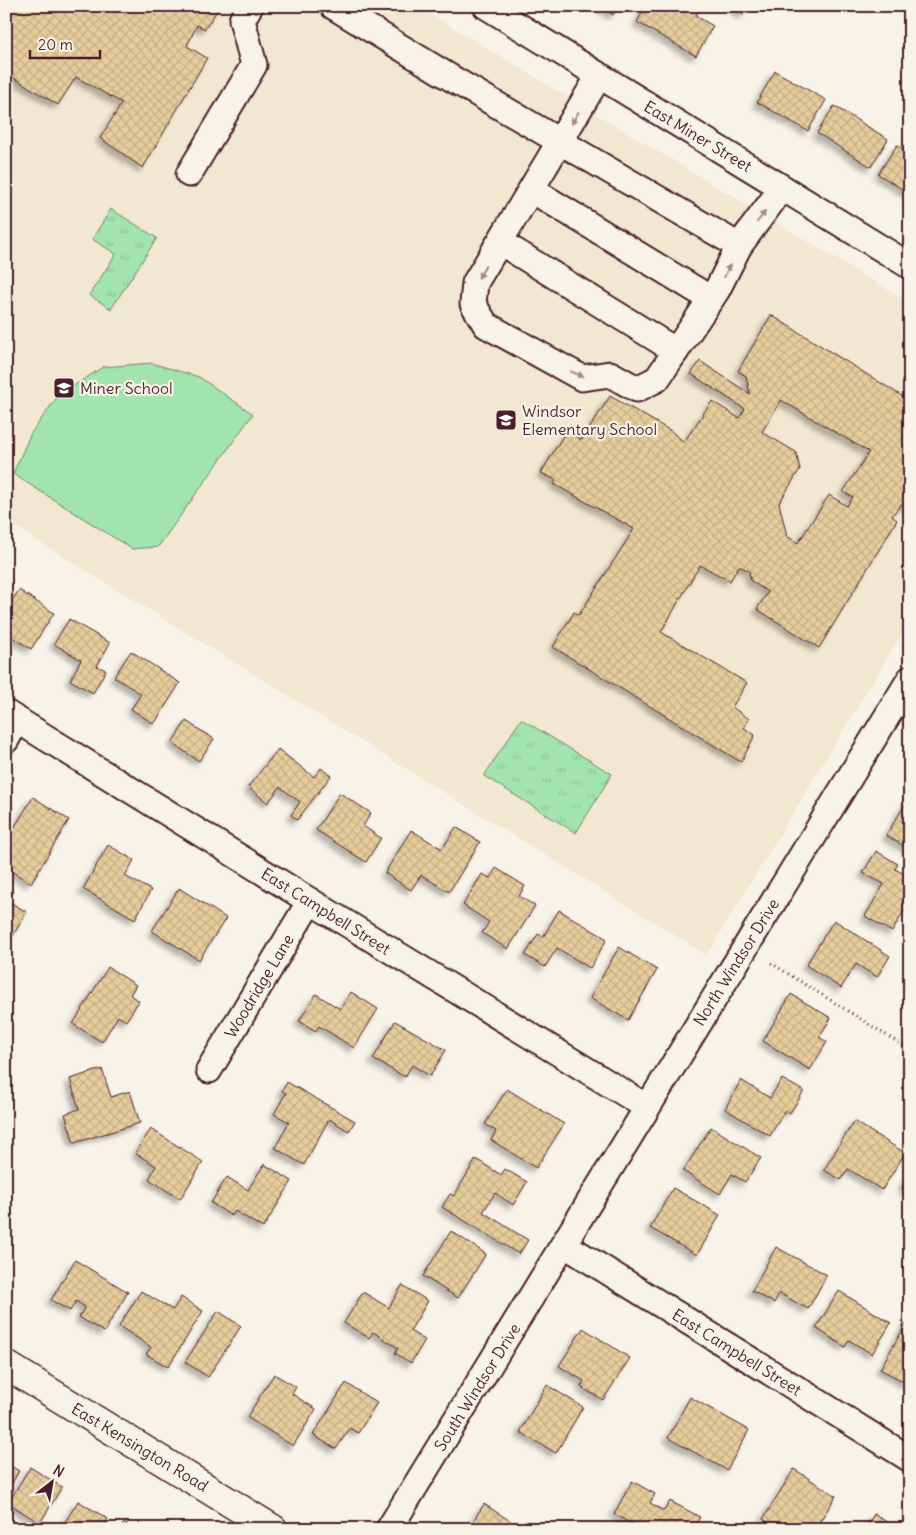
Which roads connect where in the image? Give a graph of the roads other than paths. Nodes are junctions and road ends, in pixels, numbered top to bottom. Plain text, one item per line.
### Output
1 (250, 6) edge
2 (333, 6) edge
3 (495, 9) edge
4 (599, 76) junction
5 (560, 142) junction
6 (188, 174) dead end
7 (782, 188) junction
8 (532, 190) junction
9 (500, 242) junction
10 (738, 246) junction
11 (910, 266) edge
12 (711, 299) junction
13 (676, 351) junction
14 (910, 679) edge
15 (10, 724) edge
16 (310, 901) junction
17 (209, 1070) dead end
18 (647, 1107) junction
19 (565, 1245) junction
20 (6, 1365) edge
21 (910, 1459) edge
22 (274, 1529) edge
23 (389, 1529) edge

1 - 6 street
2 - 5 street
3 - 4 street, East Miner Street
4 -> 5 street
4 - 7 street, East Miner Street
5 - 8 street
5 - 10 street
10 -> 7 street
7 - 11 street, East Miner Street
8 - 9 street
8 - 12 street
9 - 13 street
9 -> 13 street
12 -> 10 street
12 - 13 street
14 - 18 street, North Windsor Drive
15 - 16 street, East Campbell Street
16 - 17 street, Woodridge Lane
16 - 18 street, East Campbell Street
18 - 19 street, North Windsor Drive
19 - 21 street, East Campbell Street
19 - 23 street, South Windsor Drive
20 - 22 main road, East Kensington Road

